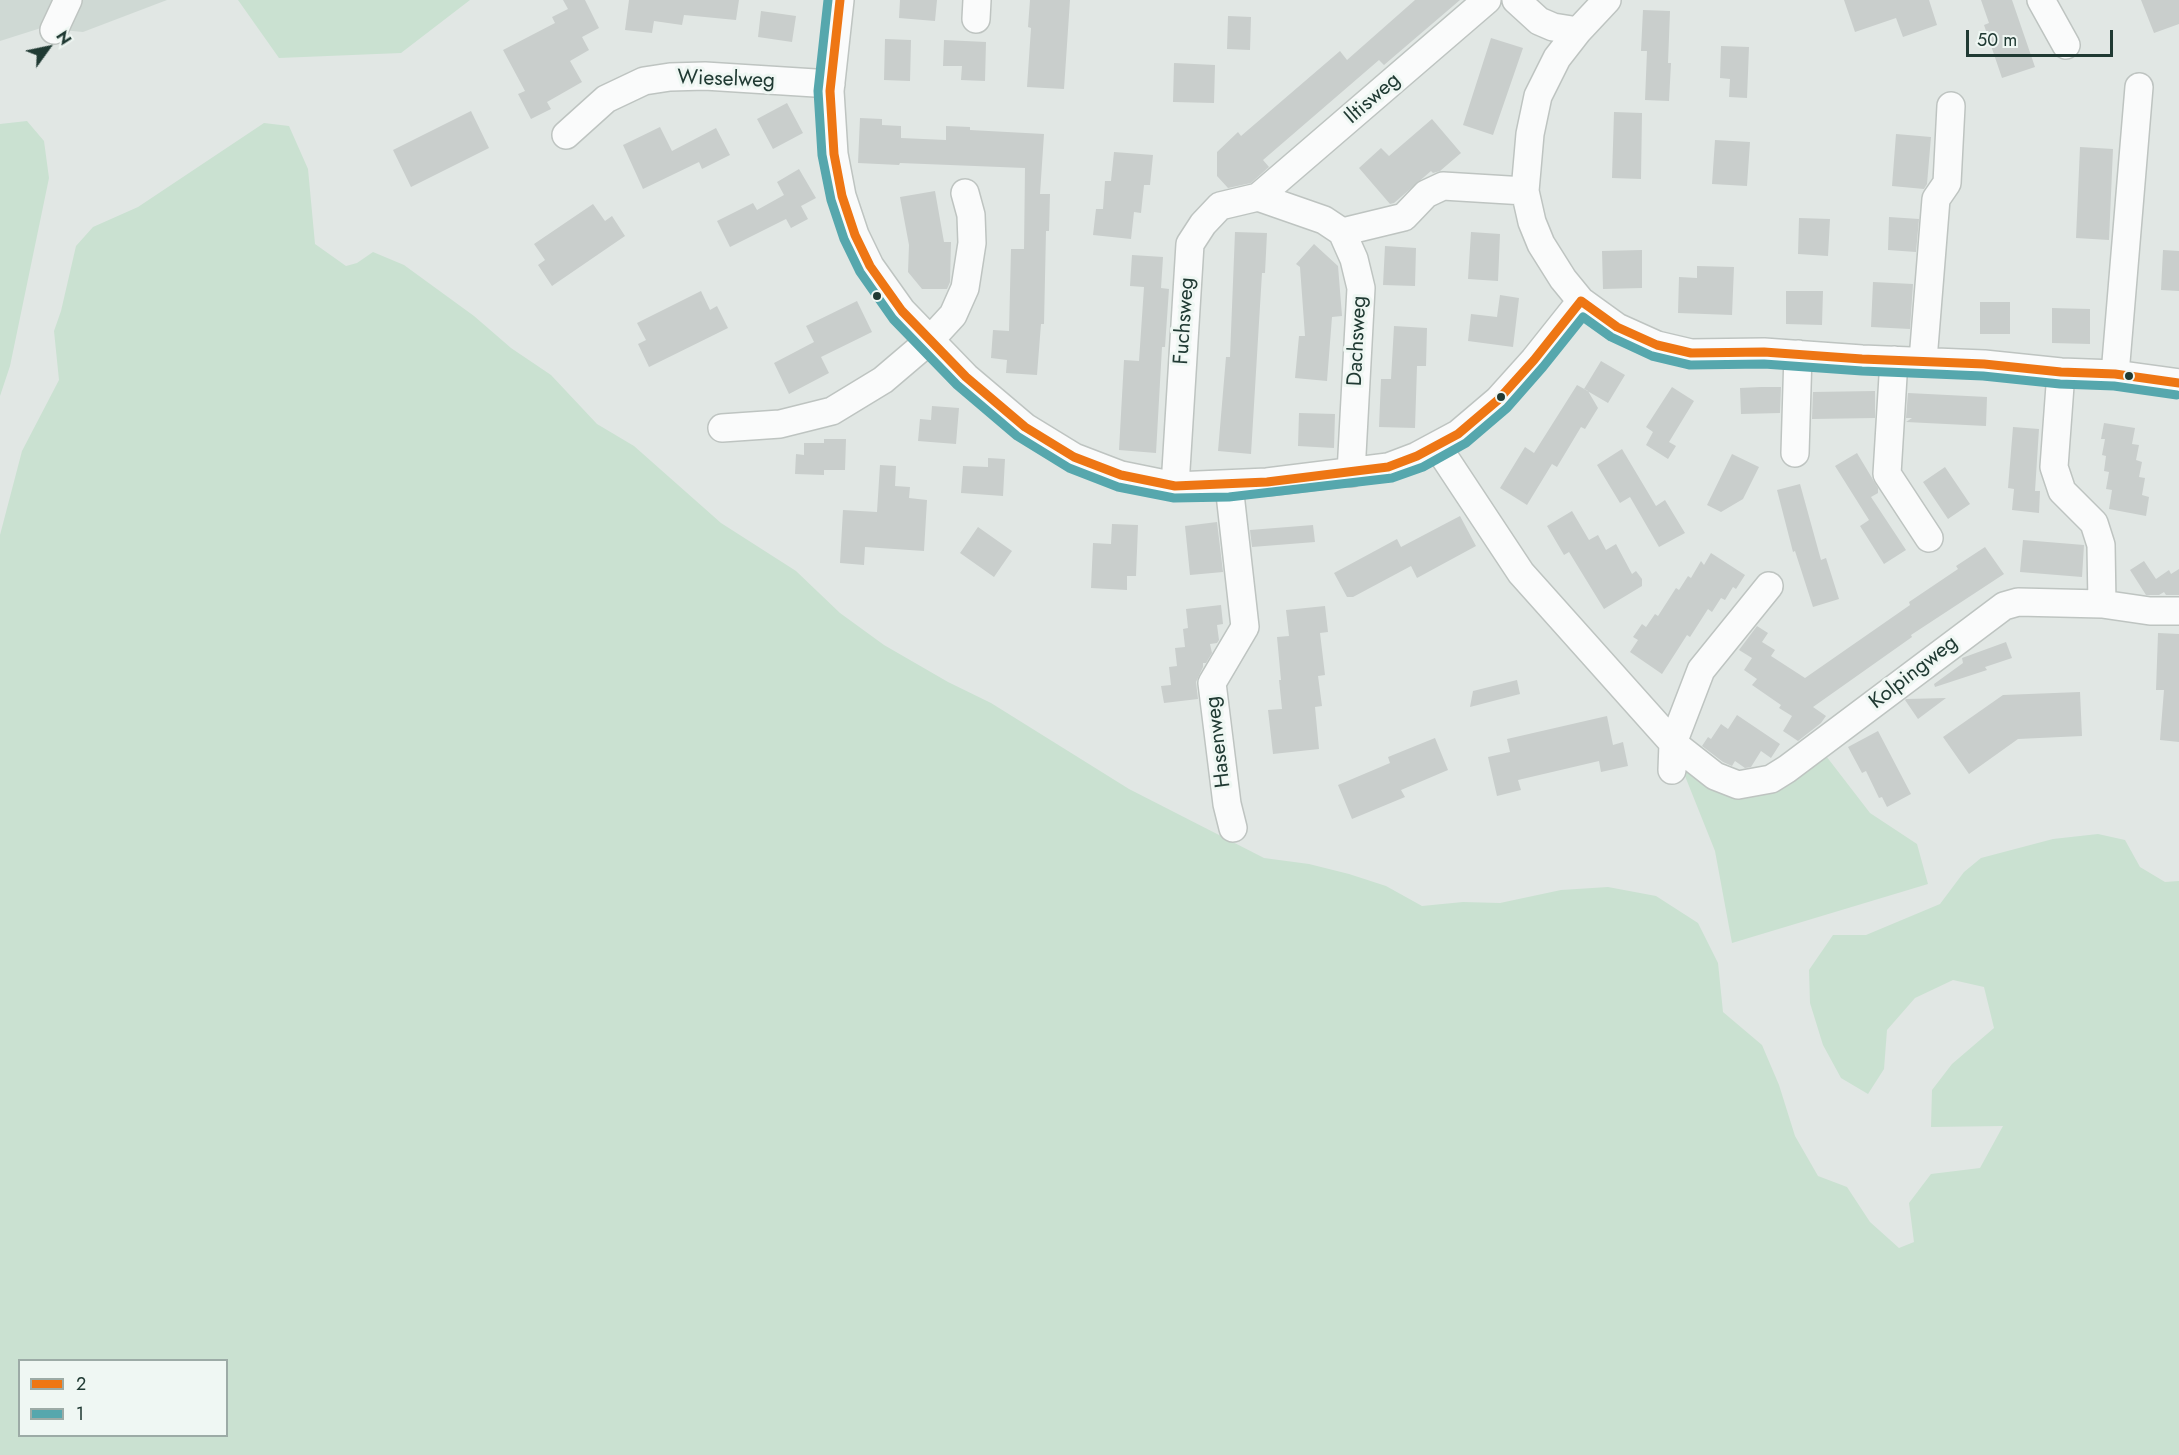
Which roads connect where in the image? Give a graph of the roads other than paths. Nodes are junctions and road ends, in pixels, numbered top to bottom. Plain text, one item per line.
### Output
1 (68, 0) edge
2 (840, 0) edge
3 (1487, 0) edge
4 (1516, 0) edge
5 (1607, 0) edge
6 (2041, 0) edge
7 (54, 30) dead end
8 (1578, 31) junction
9 (2066, 45) dead end
10 (831, 84) junction
11 (2139, 87) dead end
12 (1951, 106) dead end
13 (566, 135) dead end
14 (1525, 191) junction
15 (965, 193) dead end
16 (1258, 197) junction
17 (1342, 232) junction
18 (1581, 301) junction
19 (930, 340) junction
20 (1798, 354) junction
21 (1894, 360) junction
22 (1923, 360) junction
23 (2061, 372) junction
24 (2115, 374) junction
25 (2179, 383) edge
26 (722, 428) dead end
27 (1437, 446) junction
28 (1795, 453) dead end
29 (1351, 473) junction
30 (1229, 485) junction
31 (1175, 486) junction
32 (1929, 538) dead end
33 (1769, 586) dead end
34 (2102, 604) junction
35 (2179, 611) edge
36 (1673, 743) junction
37 (1672, 770) dead end
38 (1233, 828) dead end

1 - 7 street
2 - 10 street
3 - 16 street, Iltisweg
4 - 8 street
5 - 8 street
6 - 9 street
8 - 14 street
10 - 13 street, Wieselweg
10 - 19 street
11 - 24 street
12 - 22 street
14 - 17 street
14 - 18 street
15 - 19 street
16 - 17 street
16 - 31 street, Fuchsweg
17 - 29 street, Dachsweg
18 - 20 street
18 - 27 street
19 - 26 street
19 - 31 street
20 - 21 street
20 - 28 street
21 - 22 street
21 - 32 street
22 - 23 street
23 - 24 street
23 - 34 street
24 - 25 street
27 - 29 street
27 - 36 street, Kolpingweg
29 - 30 street
30 - 31 street
30 - 38 street, Hasenweg
33 - 36 street
34 - 35 street, Kolpingweg
34 - 36 street, Kolpingweg
36 - 37 street

